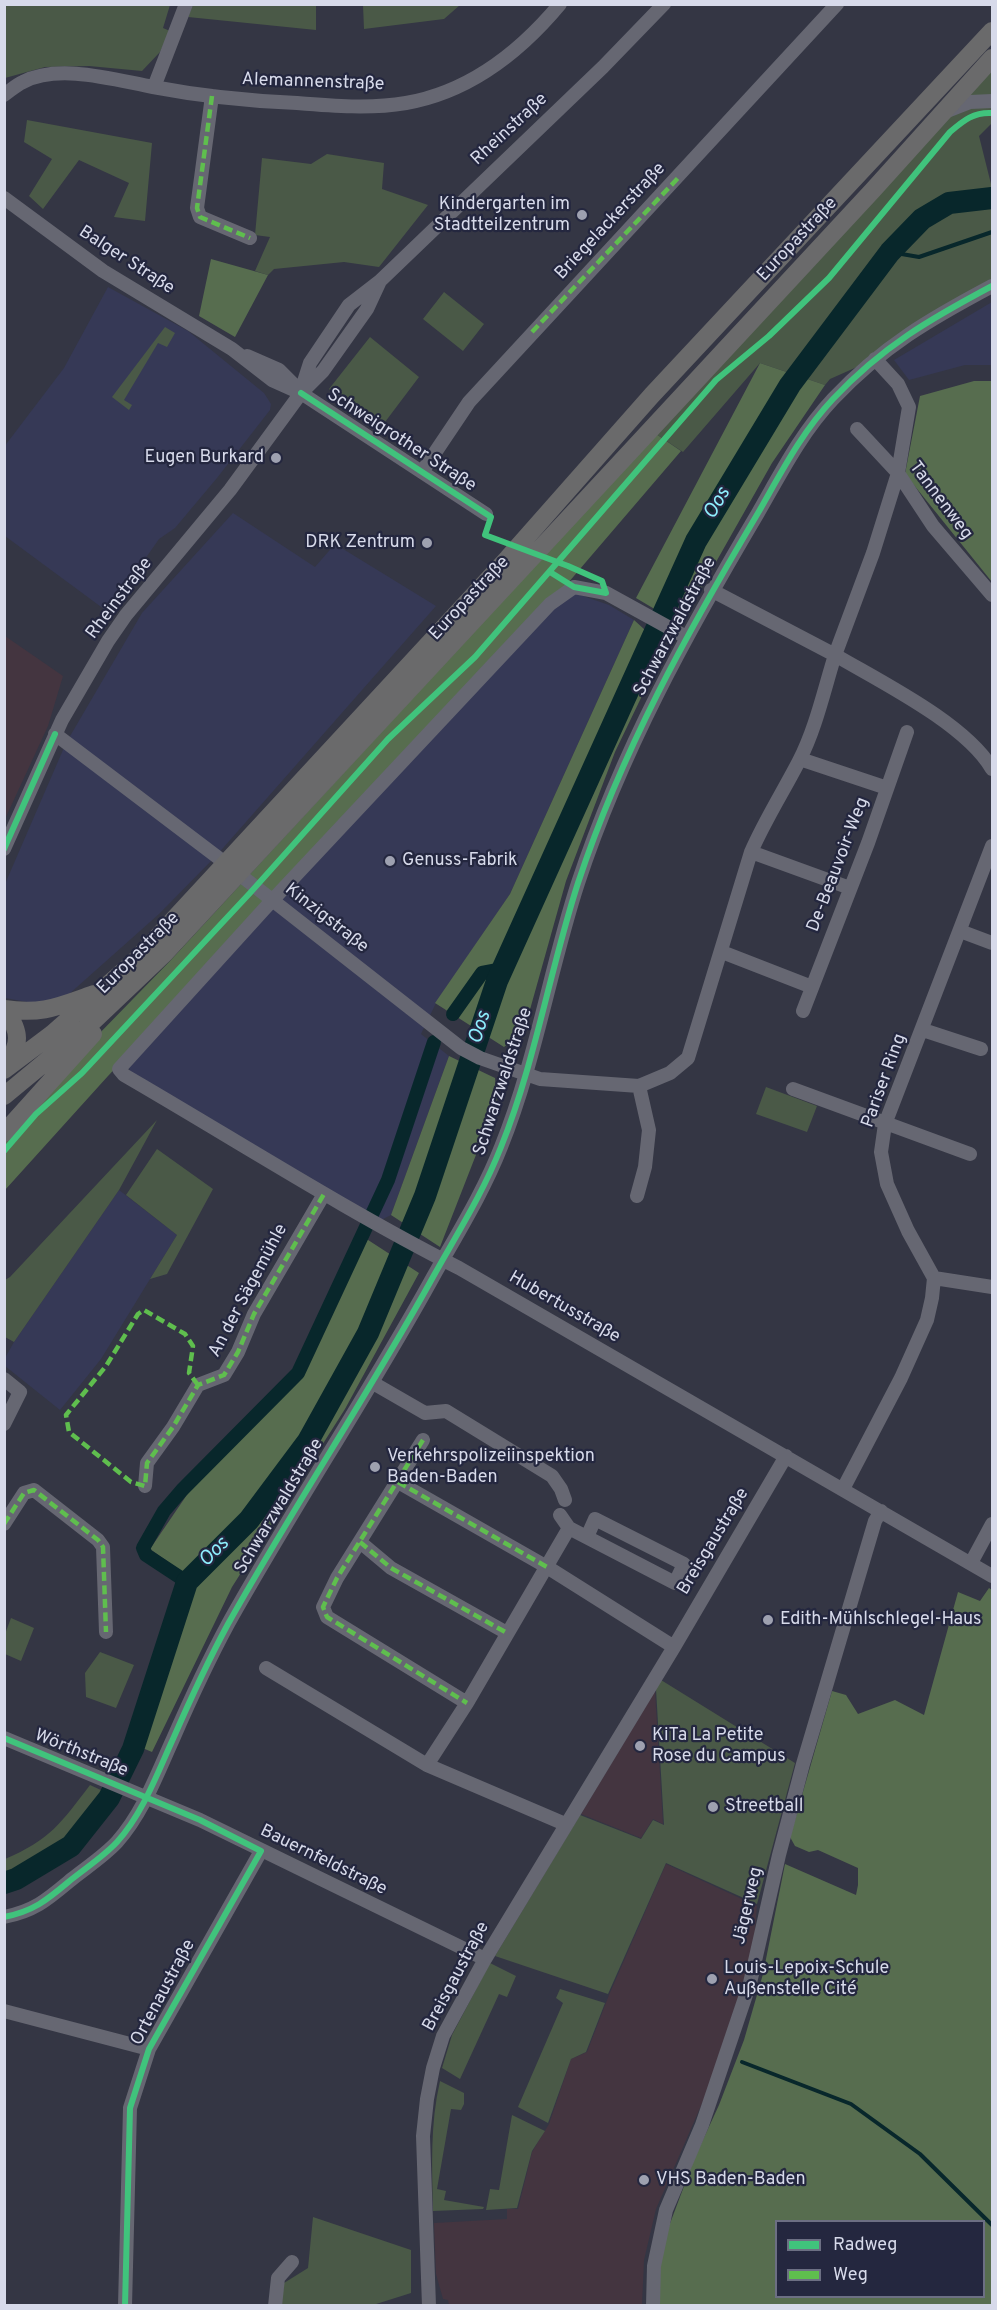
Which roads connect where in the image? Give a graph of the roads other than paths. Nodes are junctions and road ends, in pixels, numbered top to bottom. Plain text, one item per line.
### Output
1 (186, 4) edge
2 (560, 4) edge
3 (663, 4) edge
4 (837, 4) edge
5 (993, 31) edge
6 (993, 58) edge
7 (154, 87) junction
8 (4, 95) edge
9 (212, 96) junction
10 (993, 101) edge
11 (940, 114) junction
12 (4, 198) edge
13 (250, 238) dead end
14 (993, 286) edge
15 (875, 359) junction
16 (301, 393) junction
17 (857, 429) dead end
18 (422, 472) junction
19 (898, 473) junction
20 (486, 514) dead end
21 (711, 590) junction
22 (993, 595) edge
23 (686, 637) junction
24 (835, 655) junction
25 (907, 732) dead end
26 (55, 734) junction
27 (800, 759) junction
28 (993, 769) edge
29 (888, 788) junction
30 (993, 846) edge
31 (4, 849) edge
32 (751, 852) junction
33 (850, 888) junction
34 (960, 931) junction
35 (993, 942) edge
36 (722, 952) junction
37 (165, 953) junction
38 (812, 987) junction
39 (104, 990) junction
40 (5, 1009) edge
41 (803, 1011) dead end
42 (923, 1030) junction
43 (981, 1049) dead end
44 (4, 1069) edge
45 (524, 1074) junction
46 (639, 1086) junction
47 (793, 1089) dead end
48 (4, 1096) edge
49 (885, 1124) junction
50 (4, 1133) edge
51 (970, 1154) dead end
52 (324, 1194) junction
53 (637, 1196) dead end
54 (443, 1260) junction
55 (934, 1278) junction
56 (993, 1287) edge
57 (4, 1379) edge
58 (373, 1383) junction
59 (4, 1424) edge
60 (423, 1440) dead end
61 (786, 1456) junction
62 (398, 1482) junction
63 (145, 1486) dead end
64 (843, 1489) junction
65 (565, 1500) dead end
66 (881, 1511) junction
67 (560, 1515) dead end
68 (4, 1524) edge
69 (993, 1524) edge
70 (569, 1528) junction
71 (587, 1538) junction
72 (360, 1542) junction
73 (971, 1563) junction
74 (547, 1567) junction
75 (993, 1576) edge
76 (106, 1632) dead end
77 (507, 1633) junction
78 (674, 1647) junction
79 (266, 1668) dead end
80 (467, 1703) junction
81 (4, 1738) edge
82 (426, 1766) junction
83 (146, 1797) junction
84 (565, 1824) junction
85 (261, 1851) junction
86 (4, 1916) edge
87 (485, 1959) junction
88 (4, 2011) edge
89 (149, 2049) junction
90 (292, 2262) dead end
91 (125, 2306) edge
92 (275, 2306) edge
93 (429, 2306) edge
94 (653, 2306) edge

1 - 7 street
2 - 9 street, Alemannenstraße
3 - 16 street, Rheinstraße
4 - 18 street, Briegelackerstraße
5 - 39 main road, Europastraße
6 - 11 main road, Europastraße
7 - 8 street, Alemannenstraße
7 - 9 street, Alemannenstraße
9 - 13 street
10 - 11 street
11 - 37 main road, Europastraße
12 - 16 street, Balger Straße
14 - 15 street, Schwarzwaldstraße
15 - 19 street
15 - 21 street, Schwarzwaldstraße
16 - 18 street, Schweigrother Straße
16 - 26 street, Rheinstraße
17 - 19 street, Tannenweg
18 - 20 street, Schweigrother Straße
19 - 22 street, Tannenweg
19 - 24 street
21 - 23 street, Schwarzwaldstraße
21 - 24 street
23 - 45 street, Schwarzwaldstraße
23 - 52 street, Hubertusstraße
24 - 27 street
24 - 28 street
25 - 29 street, De-Beauvoir-Weg
26 - 31 street, Rheinstraße
26 - 45 street, Kinzigstraße
27 - 29 street
27 - 32 street
29 - 33 street, De-Beauvoir-Weg
30 - 34 street, Pariser Ring
32 - 33 street
32 - 36 street
33 - 38 street, De-Beauvoir-Weg
34 - 35 street
34 - 42 street, Pariser Ring
36 - 38 street
36 - 46 street
37 - 48 main road, Europastraße
37 - 50 main road
38 - 41 street, De-Beauvoir-Weg
39 - 40 main road
39 - 44 main road, Europastraße
40 - 44 main road
42 - 43 street
42 - 49 street, Pariser Ring
45 - 46 street
45 - 54 street, Schwarzwaldstraße
46 - 53 street
47 - 49 street
49 - 51 street
49 - 55 street, Pariser Ring
52 - 54 street, Hubertusstraße
52 - 63 street, An der Sägemühle
54 - 58 street, Schwarzwaldstraße
54 - 61 street, Hubertusstraße
55 - 56 street
55 - 64 street
57 - 59 street
58 - 65 street
58 - 83 street, Schwarzwaldstraße
60 - 62 street
61 - 64 street, Hubertusstraße
61 - 78 street, Breisgaustraße
62 - 72 street
62 - 74 street
64 - 66 street, Hubertusstraße
66 - 73 street, Hubertusstraße
66 - 94 street, Jägerweg
67 - 70 street, Breisgaustraße
68 - 76 street
69 - 73 street
70 - 71 street, Breisgaustraße
70 - 74 street
71 - 71 street, Breisgaustraße
72 - 77 street
72 - 80 street
73 - 75 street, Hubertusstraße
74 - 77 street
74 - 78 street
77 - 80 street
78 - 84 street, Breisgaustraße
79 - 82 street
80 - 82 street
81 - 83 street, Wörthstraße
82 - 84 street
83 - 85 street, Bauernfeldstraße
83 - 86 street, Schwarzwaldstraße
84 - 87 street, Breisgaustraße
85 - 87 street, Bauernfeldstraße
85 - 89 street, Ortenaustraße
87 - 93 street, Breisgaustraße
88 - 89 street
89 - 91 street, Ortenaustraße
90 - 92 street

